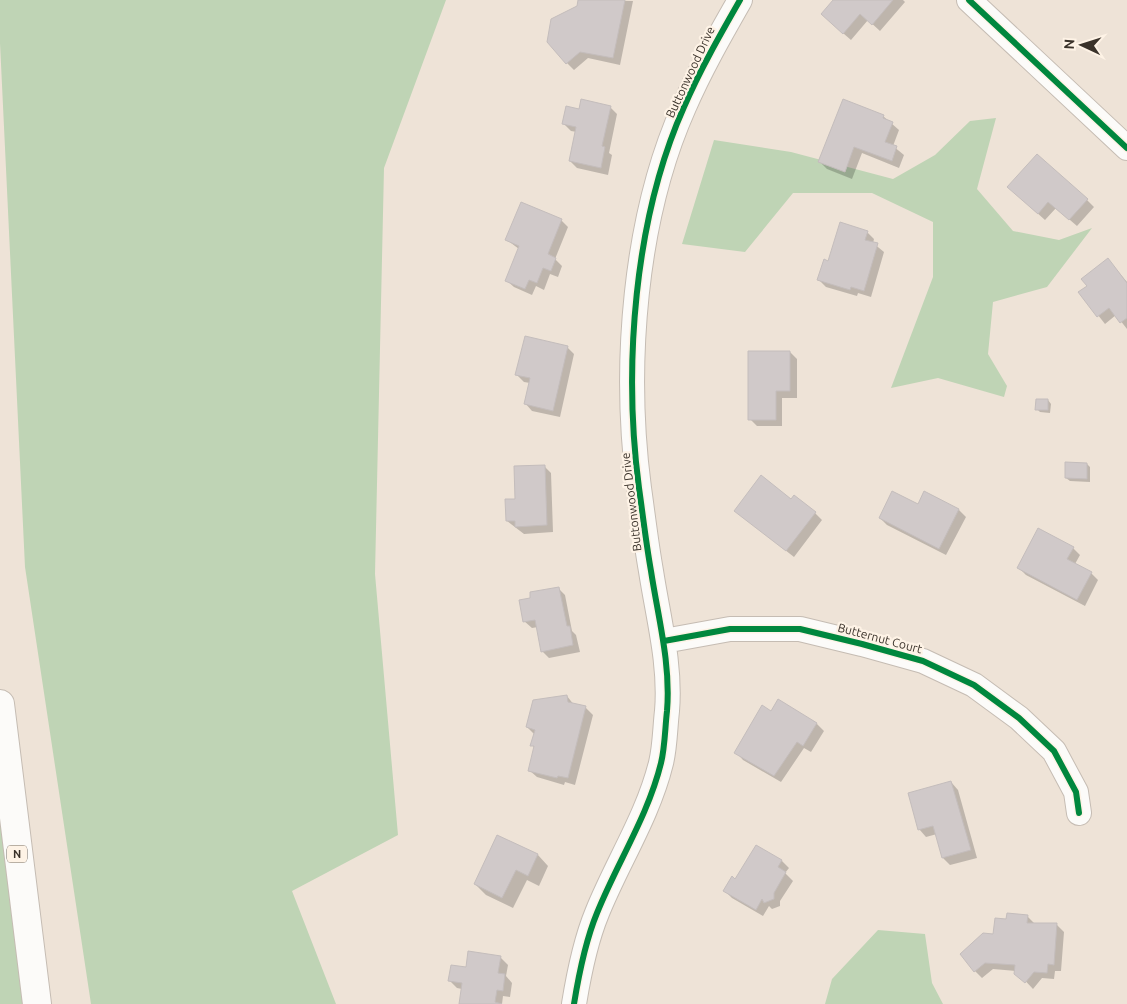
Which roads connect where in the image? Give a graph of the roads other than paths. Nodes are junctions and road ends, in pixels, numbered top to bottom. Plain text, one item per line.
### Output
1 (740, 0) edge
2 (969, 0) edge
3 (1127, 148) edge
4 (664, 642) junction
5 (0, 704) edge
6 (1079, 814) dead end
7 (37, 1004) edge
8 (574, 1004) edge

1 - 4 street, Buttonwood Drive
2 - 3 street
4 - 6 street, Butternut Court
4 - 8 street, Buttonwood Drive
5 - 7 highway, N

